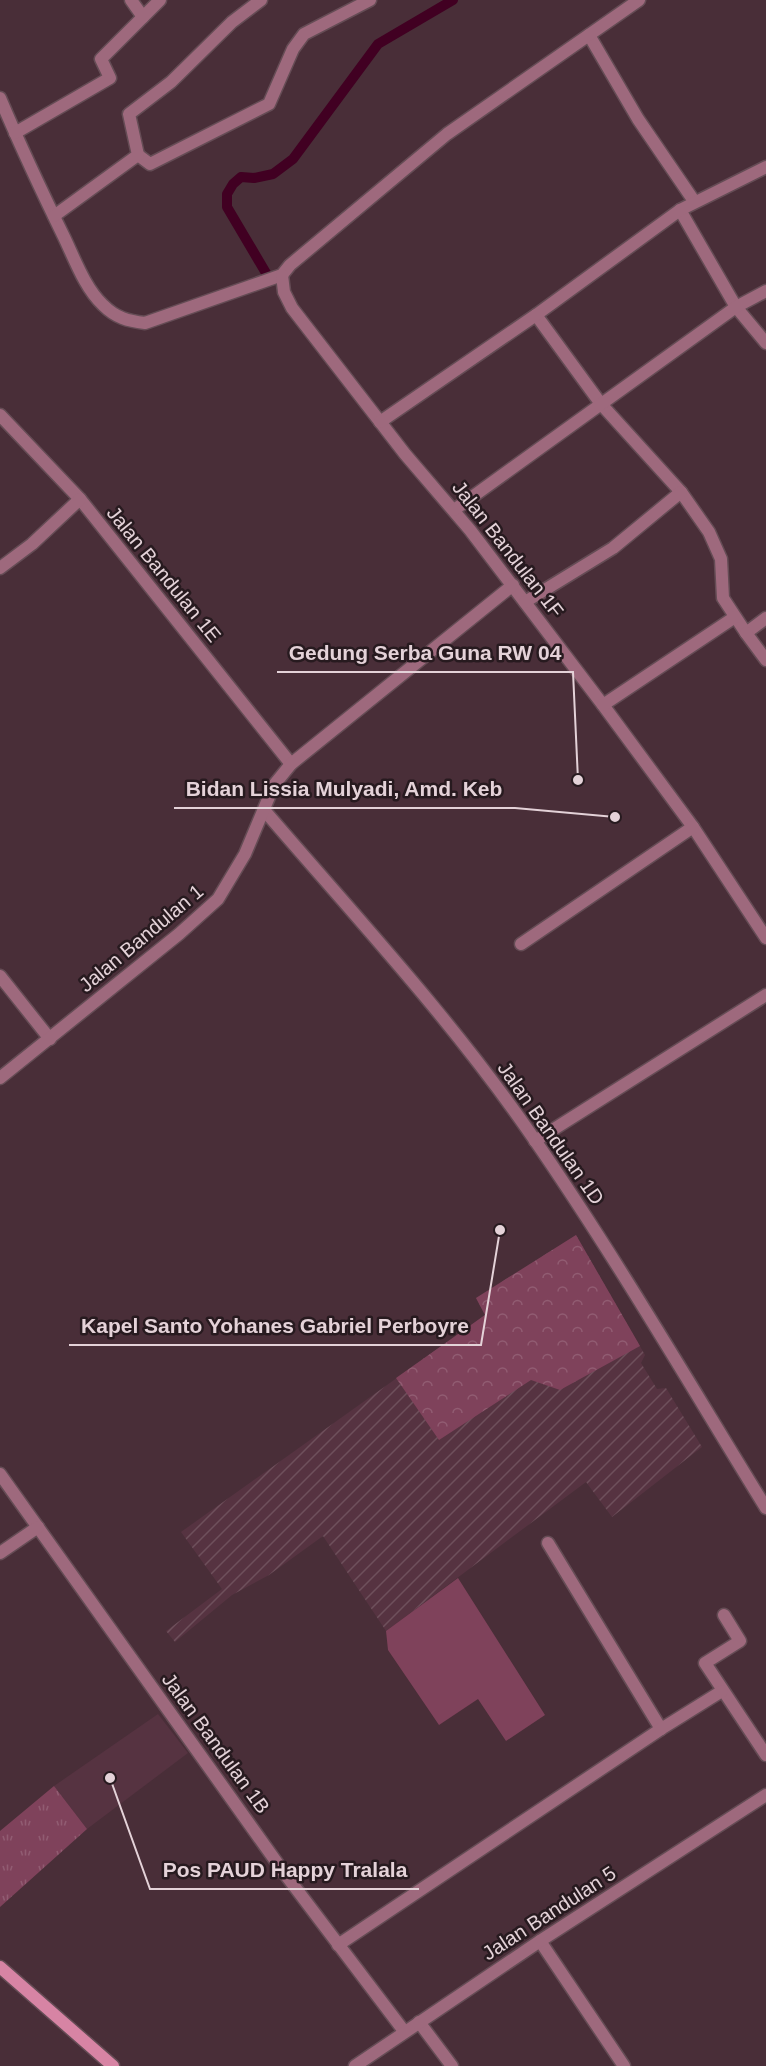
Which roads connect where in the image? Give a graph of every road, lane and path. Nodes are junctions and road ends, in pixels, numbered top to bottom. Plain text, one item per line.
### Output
1 (131, 0) edge
2 (160, 0) edge
3 (261, 0) edge
4 (370, 0) edge
5 (639, 0) edge
6 (143, 17) junction
7 (589, 35) junction
8 (0, 98) edge
9 (15, 133) junction
10 (138, 155) junction
11 (766, 166) edge
12 (694, 201) junction
13 (680, 210) junction
14 (54, 216) junction
15 (282, 275) junction
16 (766, 291) edge
17 (736, 307) junction
18 (536, 315) junction
19 (766, 343) edge
20 (601, 404) junction
21 (0, 415) edge
22 (380, 422) junction
23 (681, 492) junction
24 (80, 499) junction
25 (454, 510) junction
26 (0, 568) edge
27 (513, 585) junction
28 (525, 602) junction
29 (735, 617) junction
30 (766, 618) edge
31 (746, 633) junction
32 (766, 660) edge
33 (603, 705) junction
34 (291, 764) junction
35 (264, 810) junction
36 (693, 827) junction
37 (765, 935) edge
38 (521, 944) dead end
39 (0, 976) edge
40 (766, 994) edge
41 (50, 1039) junction
42 (0, 1078) edge
43 (535, 1141) junction
44 (0, 1474) edge
45 (766, 1508) edge
46 (38, 1527) junction
47 (548, 1543) dead end
48 (0, 1553) edge
49 (724, 1615) dead end
50 (722, 1691) junction
51 (661, 1729) junction
52 (766, 1755) edge
53 (766, 1795) edge
54 (540, 1941) junction
55 (338, 1945) junction
56 (0, 1966) edge
57 (419, 2022) junction
58 (404, 2031) junction
59 (113, 2066) edge
60 (355, 2066) edge
61 (452, 2066) edge
62 (624, 2066) edge

1 - 6 street
2 - 6 street
3 - 10 street
4 - 10 street
5 - 7 street
6 - 9 street
7 - 12 street
7 - 15 street
8 - 9 street
9 - 14 street
10 - 14 street
11 - 12 street
12 - 13 street
13 - 17 street
13 - 18 street
14 - 15 street
15 - 22 street, Jalan Bandulan 1F
16 - 17 street
17 - 19 street
17 - 20 street
18 - 20 street
18 - 22 street
20 - 23 street
20 - 25 street
21 - 24 street, Jalan Bandulan 1E
22 - 25 street, Jalan Bandulan 1F
23 - 28 street
23 - 29 street
24 - 26 street
24 - 34 street, Jalan Bandulan 1E
25 - 27 street, Jalan Bandulan 1F
27 - 28 street, Jalan Bandulan 1F
27 - 34 street, Jalan Bandulan 1
28 - 33 street, Jalan Bandulan 1F
29 - 31 street
29 - 33 street
30 - 31 street
31 - 32 street
33 - 36 street, Jalan Bandulan 1F
34 - 35 street, Jalan Bandulan 1
35 - 41 street, Jalan Bandulan 1
35 - 43 street, Jalan Bandulan 1D
36 - 37 street, Jalan Bandulan 1F
36 - 38 street
39 - 41 street
40 - 43 street
41 - 42 street, Jalan Bandulan 1
43 - 45 street, Jalan Bandulan 1D
44 - 46 street, Jalan Bandulan 1B
46 - 48 street
46 - 55 street, Jalan Bandulan 1B
47 - 51 street
49 - 50 street
50 - 51 street
50 - 52 street
51 - 55 street
53 - 54 street, Jalan Bandulan 5
54 - 57 street, Jalan Bandulan 5
54 - 62 street
55 - 58 street, Jalan Bandulan 1B
56 - 59 main road
57 - 58 street, Jalan Bandulan 5
57 - 61 street
58 - 60 street, Jalan Bandulan 5

